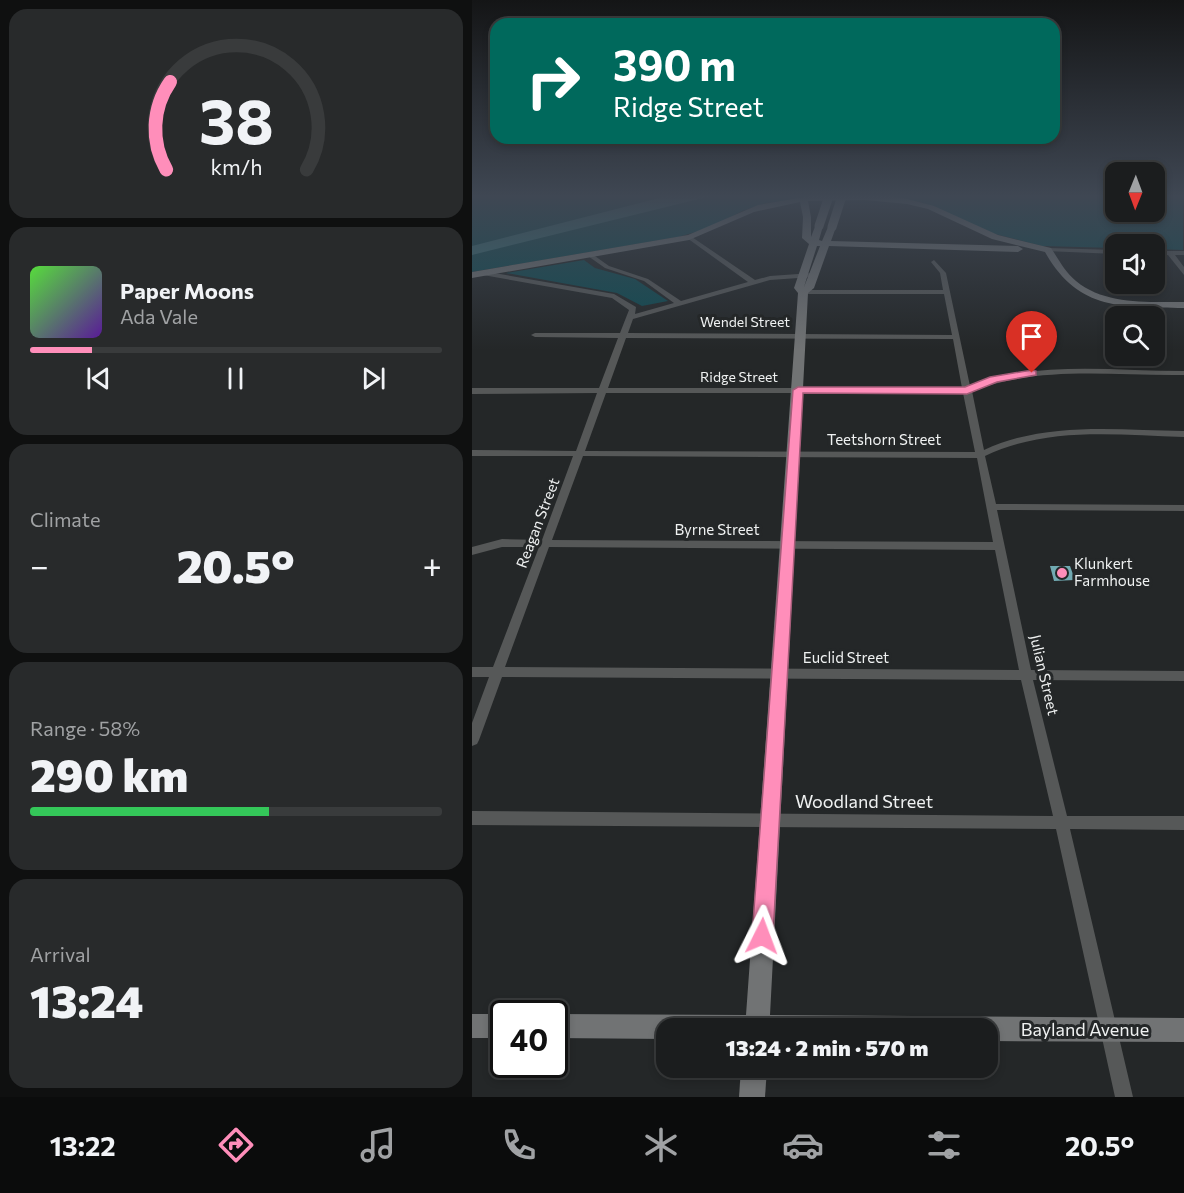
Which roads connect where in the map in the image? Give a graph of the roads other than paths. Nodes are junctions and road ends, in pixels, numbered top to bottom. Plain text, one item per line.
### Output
1 (633, 247) edge
2 (703, 247) edge
3 (812, 247) edge
4 (824, 247) edge
5 (1025, 247) edge
6 (1048, 250) junction
7 (1105, 252) edge
8 (1165, 253) edge
9 (1170, 253) junction
10 (1183, 253) edge
11 (590, 255) junction
12 (934, 262) dead end
13 (483, 273) junction
14 (1183, 273) edge
15 (472, 275) edge
16 (813, 275) junction
17 (753, 282) junction
18 (802, 283) junction
19 (947, 292) junction
20 (679, 303) junction
21 (1183, 305) edge
22 (632, 317) junction
23 (535, 335) dead end
24 (625, 336) junction
25 (800, 336) junction
26 (955, 337) junction
27 (1183, 372) edge
28 (605, 390) junction
29 (798, 390) junction
30 (967, 390) junction
31 (472, 391) edge
32 (1183, 434) edge
33 (472, 453) edge
34 (580, 454) junction
35 (793, 454) junction
36 (981, 455) junction
37 (991, 507) junction
38 (1183, 508) edge
39 (546, 544) junction
40 (787, 545) junction
41 (998, 546) junction
42 (472, 551) edge
43 (472, 672) edge
44 (498, 672) junction
45 (777, 674) junction
46 (1026, 675) junction
47 (1183, 676) edge
48 (472, 740) edge
49 (472, 819) edge
50 (769, 821) junction
51 (1062, 823) junction
52 (1183, 823) edge
53 (758, 1018) edge
54 (472, 1026) edge
55 (490, 1026) edge
56 (568, 1026) edge
57 (656, 1027) edge
58 (998, 1029) edge
59 (1109, 1030) junction
60 (1183, 1030) edge
61 (753, 1078) edge
62 (752, 1097) edge
63 (1124, 1097) edge

1 - 11 street
2 - 17 street
3 - 18 street
4 - 16 street
5 - 6 street
6 - 7 street
6 - 21 street
8 - 9 street
9 - 10 street
9 - 14 street
11 - 13 street
11 - 20 street
12 - 19 street, Julian Street
13 - 15 street
13 - 22 street
16 - 18 street
16 - 18 street
17 - 18 street
17 - 20 street
18 - 19 street
18 - 25 street
19 - 26 street, Julian Street
20 - 22 street
22 - 24 street, Reagan Street
23 - 24 street, Wendel Street
24 - 25 street, Wendel Street
24 - 28 street, Reagan Street
25 - 26 street, Wendel Street
25 - 29 street
26 - 30 street, Julian Street
27 - 30 street, Ridge Street
28 - 29 street, Ridge Street
28 - 31 street, Ridge Street
28 - 34 street, Reagan Street
29 - 30 street, Ridge Street
29 - 35 street
30 - 36 street, Julian Street
32 - 36 street, Teetshorn Street
33 - 34 street, Teetshorn Street
34 - 35 street, Teetshorn Street
34 - 39 street, Reagan Street
35 - 36 street, Teetshorn Street
35 - 40 street
36 - 37 street, Julian Street
37 - 38 street
37 - 41 street, Julian Street
39 - 40 street, Byrne Street
39 - 42 street, Byrne Street
39 - 44 street, Reagan Street
40 - 41 street, Byrne Street
40 - 45 street
41 - 46 street, Julian Street
43 - 44 street, Euclid Street
44 - 45 street, Euclid Street
44 - 48 street, Reagan Street
45 - 46 street, Euclid Street
45 - 50 street
46 - 47 street, Euclid Street
46 - 51 street, Julian Street
49 - 50 street, Woodland Street
50 - 51 street, Woodland Street
50 - 53 street
51 - 52 street, Woodland Street
51 - 59 street, Julian Street
54 - 55 street
56 - 57 street, Bayland Avenue
58 - 59 street, Bayland Avenue
59 - 60 street, Bayland Avenue
59 - 63 street, Julian Street
61 - 62 street

